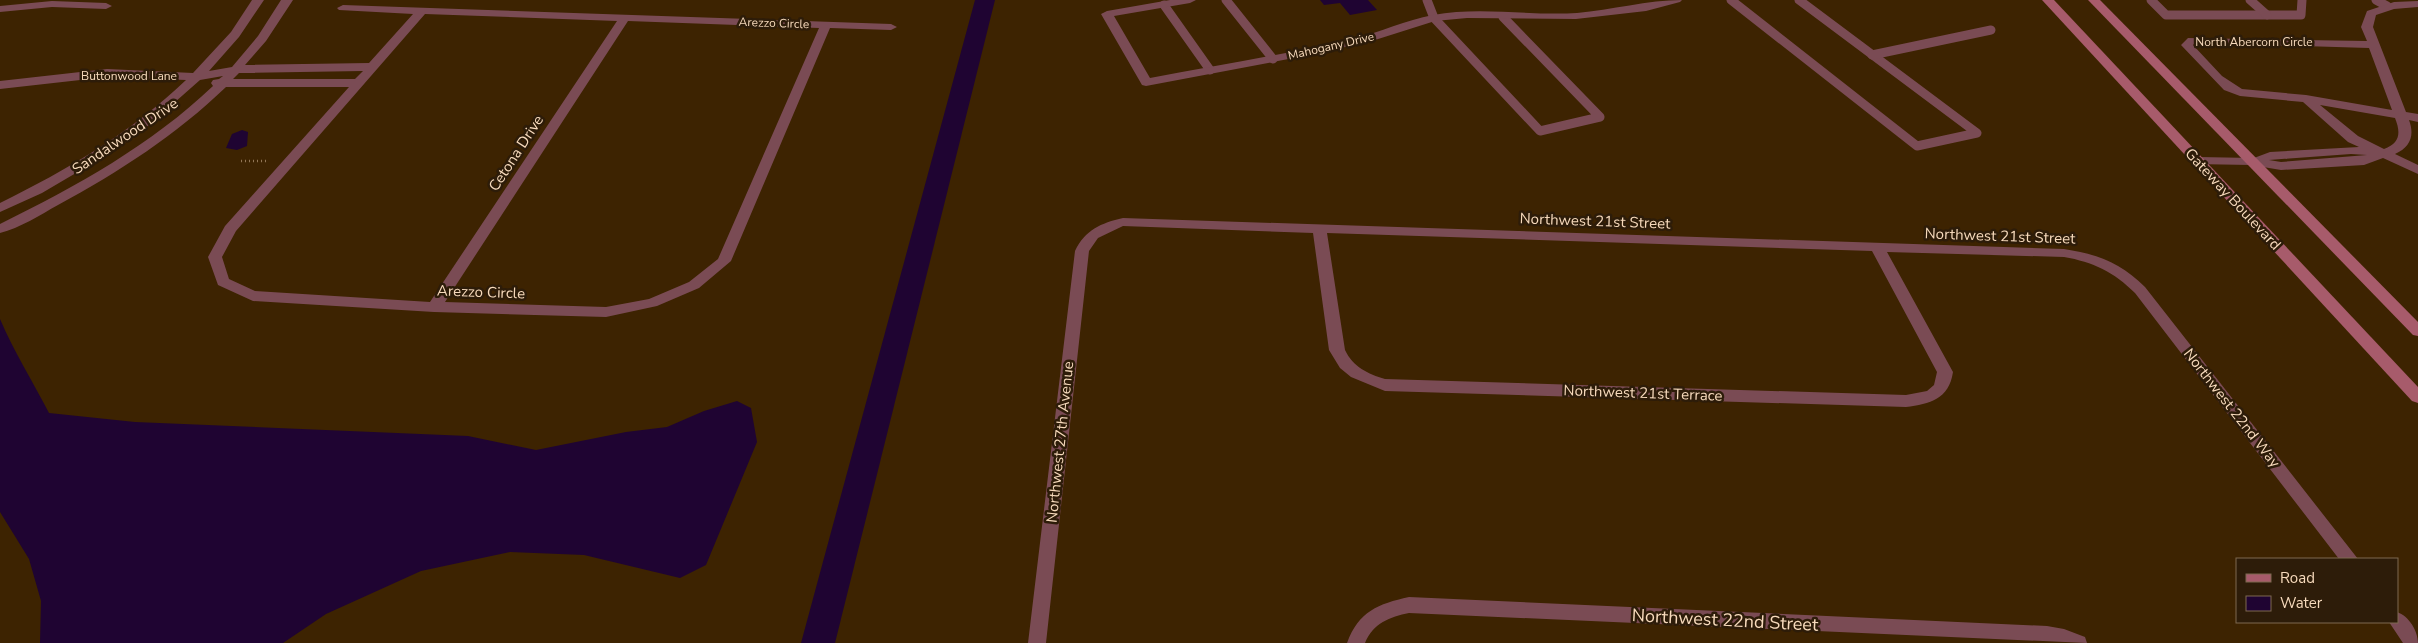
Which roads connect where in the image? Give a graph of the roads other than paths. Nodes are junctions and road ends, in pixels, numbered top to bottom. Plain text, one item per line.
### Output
1 (258, 0) edge
2 (287, 0) edge
3 (1190, 0) edge
4 (1226, 0) edge
5 (1427, 0) edge
6 (1676, 0) edge
7 (1731, 0) edge
8 (1799, 0) edge
9 (2048, 0) edge
10 (2094, 0) edge
11 (2151, 0) edge
12 (2250, 0) edge
13 (2302, 0) edge
14 (2376, 0) edge
15 (1164, 4) junction
16 (2418, 4) edge
17 (106, 6) dead end
18 (2388, 6) junction
19 (343, 8) dead end
20 (0, 9) edge
21 (422, 11) junction
22 (2268, 15) junction
23 (1503, 16) junction
24 (625, 18) junction
25 (1434, 18) junction
26 (826, 25) junction
27 (891, 27) dead end
28 (1991, 30) dead end
29 (2372, 45) junction
30 (1872, 54) junction
31 (1273, 59) junction
32 (313, 68) junction
33 (371, 68) junction
34 (238, 69) junction
35 (1210, 70) junction
36 (199, 77) junction
37 (358, 82) junction
38 (300, 83) junction
39 (0, 84) edge
40 (221, 84) junction
41 (2306, 99) junction
42 (2401, 115) junction
43 (2418, 118) edge
44 (2383, 153) junction
45 (2198, 161) junction
46 (2251, 161) junction
47 (2418, 170) edge
48 (0, 208) edge
49 (1319, 228) junction
50 (0, 229) edge
51 (1086, 241) joint
52 (1877, 247) junction
53 (2108, 263) joint
54 (434, 307) junction
55 (2418, 331) edge
56 (2418, 398) edge
57 (2348, 558) edge
58 (2398, 621) edge
59 (1037, 643) edge
60 (1356, 643) edge
61 (2078, 643) edge
62 (2414, 643) edge

1 - 36 street, Sandalwood Drive
2 - 34 street, Sandalwood Drive
3 - 15 street, Mahogany Drive
4 - 31 lane
5 - 25 lane
6 - 23 street, Mahogany Drive
7 - 30 lane
8 - 30 lane
9 - 45 main road, Gateway Boulevard
10 - 46 main road
11 - 22 lane
12 - 22 lane
13 - 22 lane
14 - 18 lane
15 - 35 lane
15 - 35 street, Mahogany Drive
16 - 18 street
17 - 20 street
18 - 29 street
19 - 21 street, Arezzo Circle
21 - 24 street, Arezzo Circle
21 - 33 street, Arezzo Circle
23 - 25 street, Mahogany Drive
23 - 25 lane
24 - 26 street, Arezzo Circle
24 - 54 street, Cetona Drive
25 - 31 street, Mahogany Drive
26 - 27 street, Arezzo Circle
26 - 54 street, Arezzo Circle
28 - 30 lane
29 - 41 street, North Abercorn Circle
29 - 42 street
31 - 35 street, Mahogany Drive
32 - 33 street
32 - 34 street
32 - 38 street
33 - 37 street, Arezzo Circle
34 - 36 street
34 - 40 street, Sandalwood Drive
36 - 39 street, Buttonwood Lane
36 - 40 street
36 - 48 street, Sandalwood Drive
37 - 38 street
37 - 54 street, Arezzo Circle
38 - 40 street
40 - 50 street, Sandalwood Drive
41 - 42 street, North Abercorn Circle
41 - 44 street
42 - 43 street, North Abercorn Circle
42 - 44 street
44 - 46 street
44 - 47 street
45 - 46 street
45 - 56 main road, Gateway Boulevard
46 - 55 main road
49 - 51 street, Northwest 21st Street
49 - 52 street, Northwest 21st Street
49 - 52 street, Northwest 21st Terrace
51 - 59 street, Northwest 27th Avenue
52 - 53 street, Northwest 21st Street
53 - 57 street, Northwest 22nd Way
58 - 62 street
60 - 61 street, Northwest 22nd Street

